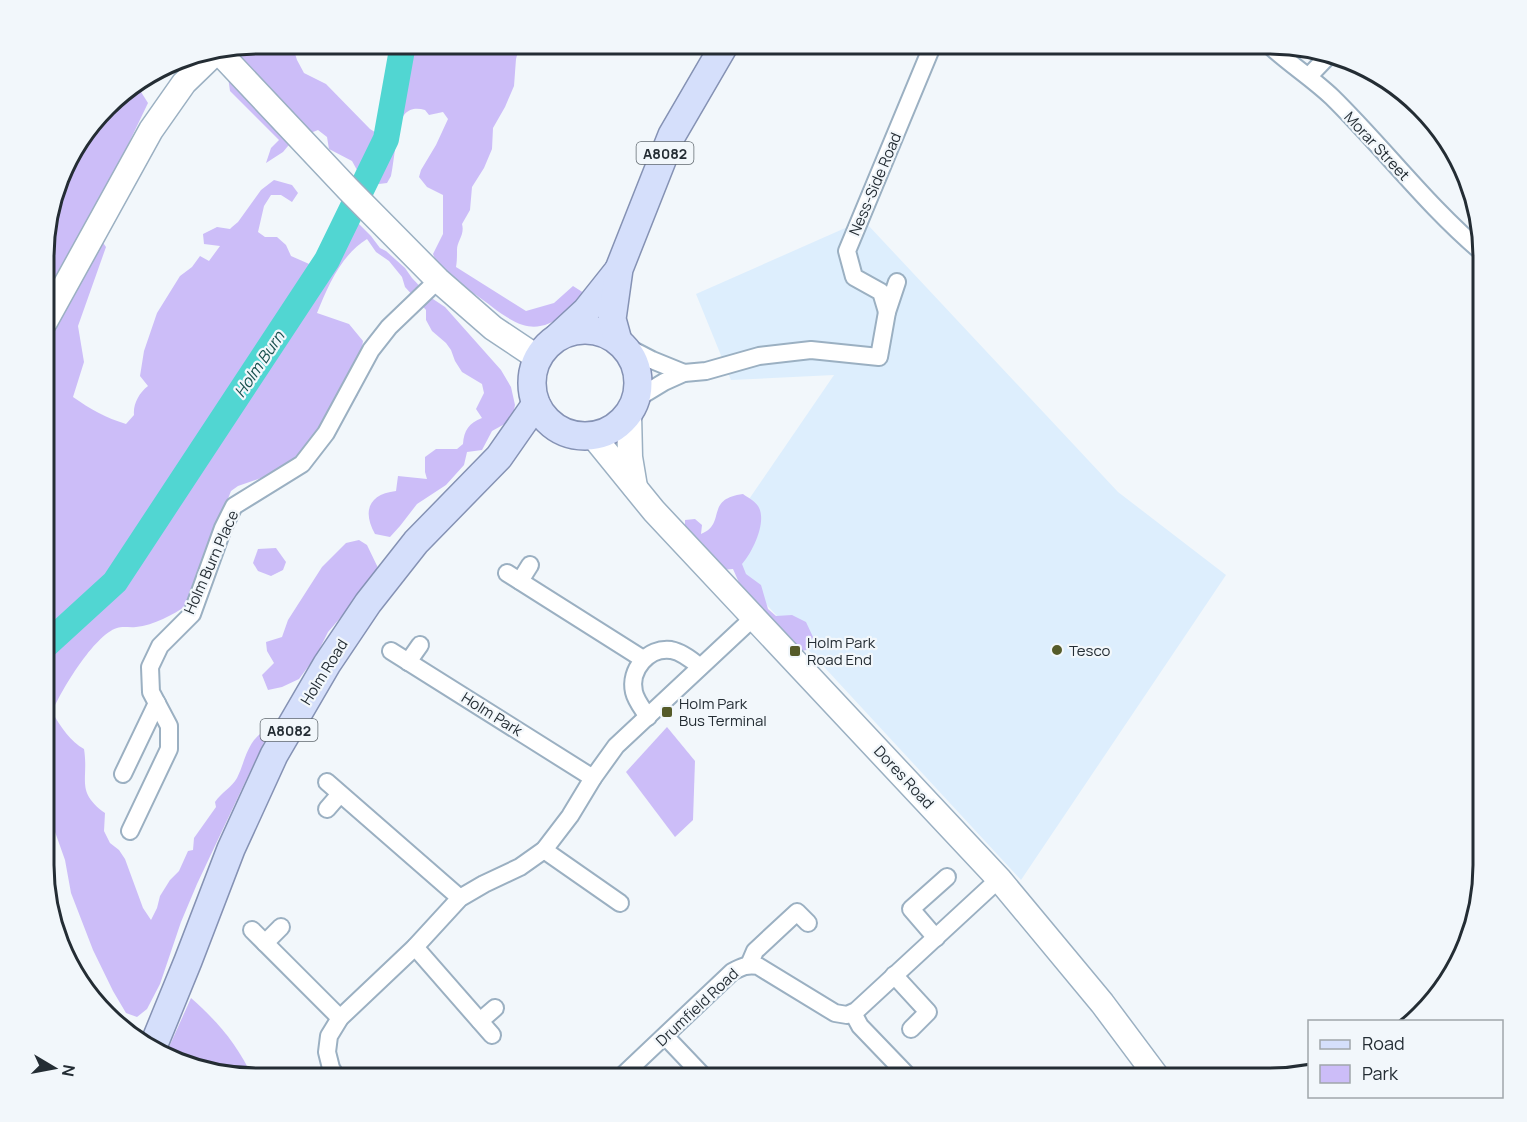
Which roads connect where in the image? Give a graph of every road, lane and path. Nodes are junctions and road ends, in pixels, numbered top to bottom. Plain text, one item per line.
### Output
1 (718, 54) edge
2 (929, 54) edge
3 (1281, 54) edge
4 (223, 57) edge
5 (207, 60) edge
6 (1323, 62) edge
7 (1309, 76) junction
8 (1473, 243) edge
9 (620, 269) junction
10 (438, 280) junction
11 (897, 282) dead end
12 (54, 306) edge
13 (887, 312) junction
14 (558, 337) junction
15 (621, 343) junction
16 (538, 358) junction
17 (684, 373) junction
18 (536, 404) junction
19 (633, 407) junction
20 (564, 432) junction
21 (593, 436) junction
22 (499, 457) junction
23 (635, 488) junction
24 (530, 565) dead end
25 (753, 618) junction
26 (420, 645) dead end
27 (391, 651) dead end
28 (643, 659) junction
29 (408, 662) junction
30 (700, 667) junction
31 (157, 703) junction
32 (648, 717) junction
33 (123, 774) dead end
34 (592, 778) junction
35 (327, 783) dead end
36 (340, 794) junction
37 (327, 809) dead end
38 (130, 831) dead end
39 (544, 850) junction
40 (947, 877) dead end
41 (999, 879) junction
42 (460, 898) junction
43 (620, 903) dead end
44 (808, 923) dead end
45 (281, 927) dead end
46 (252, 930) dead end
47 (936, 938) junction
48 (265, 943) junction
49 (415, 947) junction
50 (749, 965) junction
51 (894, 975) junction
52 (495, 1008) dead end
53 (853, 1013) junction
54 (340, 1018) junction
55 (480, 1021) junction
56 (911, 1029) dead end
57 (492, 1035) dead end
58 (665, 1036) junction
59 (155, 1041) edge
60 (331, 1068) edge
61 (631, 1068) edge
62 (695, 1068) edge
63 (896, 1068) edge
64 (1151, 1068) edge

1 - 9 main road, A8082
2 - 13 street, Ness-Side Road
3 - 7 street, Morar Street
4 - 10 main road
5 - 12 main road
6 - 7 street
7 - 8 street, Morar Street
9 - 14 main road, A8082
9 - 15 main road, A8082
10 - 16 main road
10 - 31 street, Holm Burn Place
11 - 13 street
13 - 17 street
14 - 15 main road
14 - 16 main road, A8082
15 - 17 street
15 - 19 main road, A8082
16 - 18 main road
17 - 19 street
18 - 20 main road
18 - 22 main road, Holm Road / A8082
19 - 21 main road
19 - 23 main road
20 - 21 main road
20 - 22 main road
21 - 23 main road, Dores Road
22 - 59 main road, Holm Road / A8082
23 - 25 main road, Dores Road
24 - 28 street
25 - 30 street
25 - 41 main road, Dores Road
26 - 29 street
27 - 29 street, Holm Park
28 - 30 street
28 - 32 street
29 - 34 street, Holm Park
30 - 32 street
31 - 33 street
31 - 38 street, Holm Burn Place
32 - 34 street
34 - 39 street
35 - 36 street
36 - 37 street
36 - 42 street
39 - 42 street
39 - 43 street
40 - 47 street
41 - 47 street
41 - 64 main road, Dores Road
42 - 49 street
44 - 50 street, Drumfield Road
45 - 48 street
46 - 48 street
47 - 51 street
48 - 54 street
49 - 54 street
49 - 55 street
50 - 53 street, Drumfield Road
50 - 58 street, Drumfield Road
51 - 53 street
51 - 56 street
52 - 55 street
53 - 63 street
54 - 60 street
55 - 57 street
58 - 61 street, Drumfield Road
58 - 62 street

